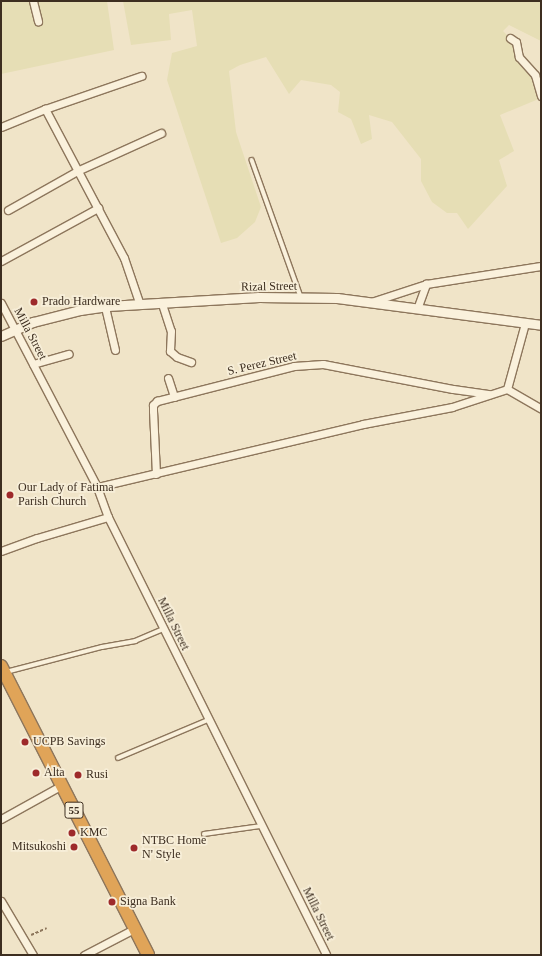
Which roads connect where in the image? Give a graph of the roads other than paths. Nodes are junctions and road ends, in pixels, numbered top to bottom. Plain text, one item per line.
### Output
1 (33, 1) edge
2 (38, 21) dead end
3 (510, 38) dead end
4 (141, 76) dead end
5 (541, 96) edge
6 (45, 109) junction
7 (1, 127) edge
8 (161, 133) dead end
9 (252, 160) dead end
10 (79, 170) junction
11 (98, 208) junction
12 (8, 210) dead end
13 (1, 261) edge
14 (541, 266) edge
15 (426, 284) junction
16 (301, 298) junction
17 (1, 303) edge
18 (369, 303) junction
19 (162, 304) junction
20 (140, 305) junction
21 (105, 307) junction
22 (417, 309) junction
23 (525, 323) junction
24 (541, 325) edge
25 (15, 328) junction
26 (1, 336) edge
27 (115, 350) dead end
28 (69, 354) dead end
29 (191, 362) dead end
30 (33, 364) junction
31 (168, 378) dead end
32 (507, 389) junction
33 (493, 394) junction
34 (174, 397) junction
35 (541, 408) edge
36 (156, 474) junction
37 (96, 487) junction
38 (108, 517) junction
39 (1, 552) edge
40 (163, 629) junction
41 (3, 669) edge
42 (208, 720) junction
43 (118, 758) dead end
44 (62, 786) junction
45 (1, 819) edge
46 (262, 826) junction
47 (204, 834) dead end
48 (1, 901) edge
49 (134, 929) junction
50 (33, 955) edge
51 (84, 955) edge
52 (148, 955) edge
53 (326, 955) edge

1 - 2 street
3 - 5 street
4 - 6 street
6 - 7 street
6 - 10 street
8 - 10 street
9 - 16 lane
10 - 11 street
10 - 12 street
11 - 13 street
11 - 20 street
14 - 15 street
15 - 18 street
15 - 22 street
16 - 18 street, Rizal Street
16 - 19 street, Rizal Street
17 - 25 street, Milla Street
18 - 22 street, Rizal Street
19 - 20 street, Rizal Street
19 - 29 street
20 - 21 street, Rizal Street
21 - 25 street, Rizal Street
21 - 27 street
22 - 23 street, Rizal Street
23 - 24 street, Rizal Street
23 - 32 street
25 - 26 street, Rizal Street
25 - 30 street, Milla Street
28 - 30 street
30 - 37 street, Milla Street
31 - 34 street
32 - 33 street
32 - 35 street
33 - 34 street, S. Perez Street
33 - 36 street
34 - 36 street, S. Perez Street
36 - 37 street
37 - 38 street, Milla Street
38 - 39 street
38 - 40 street, Milla Street
40 - 41 lane
40 - 42 street, Milla Street
41 - 44 highway, 55
42 - 43 lane
42 - 46 street, Milla Street
44 - 45 street
44 - 49 highway, 55
46 - 47 lane
46 - 53 street, Milla Street
48 - 50 street
49 - 51 street
49 - 52 highway, 55

